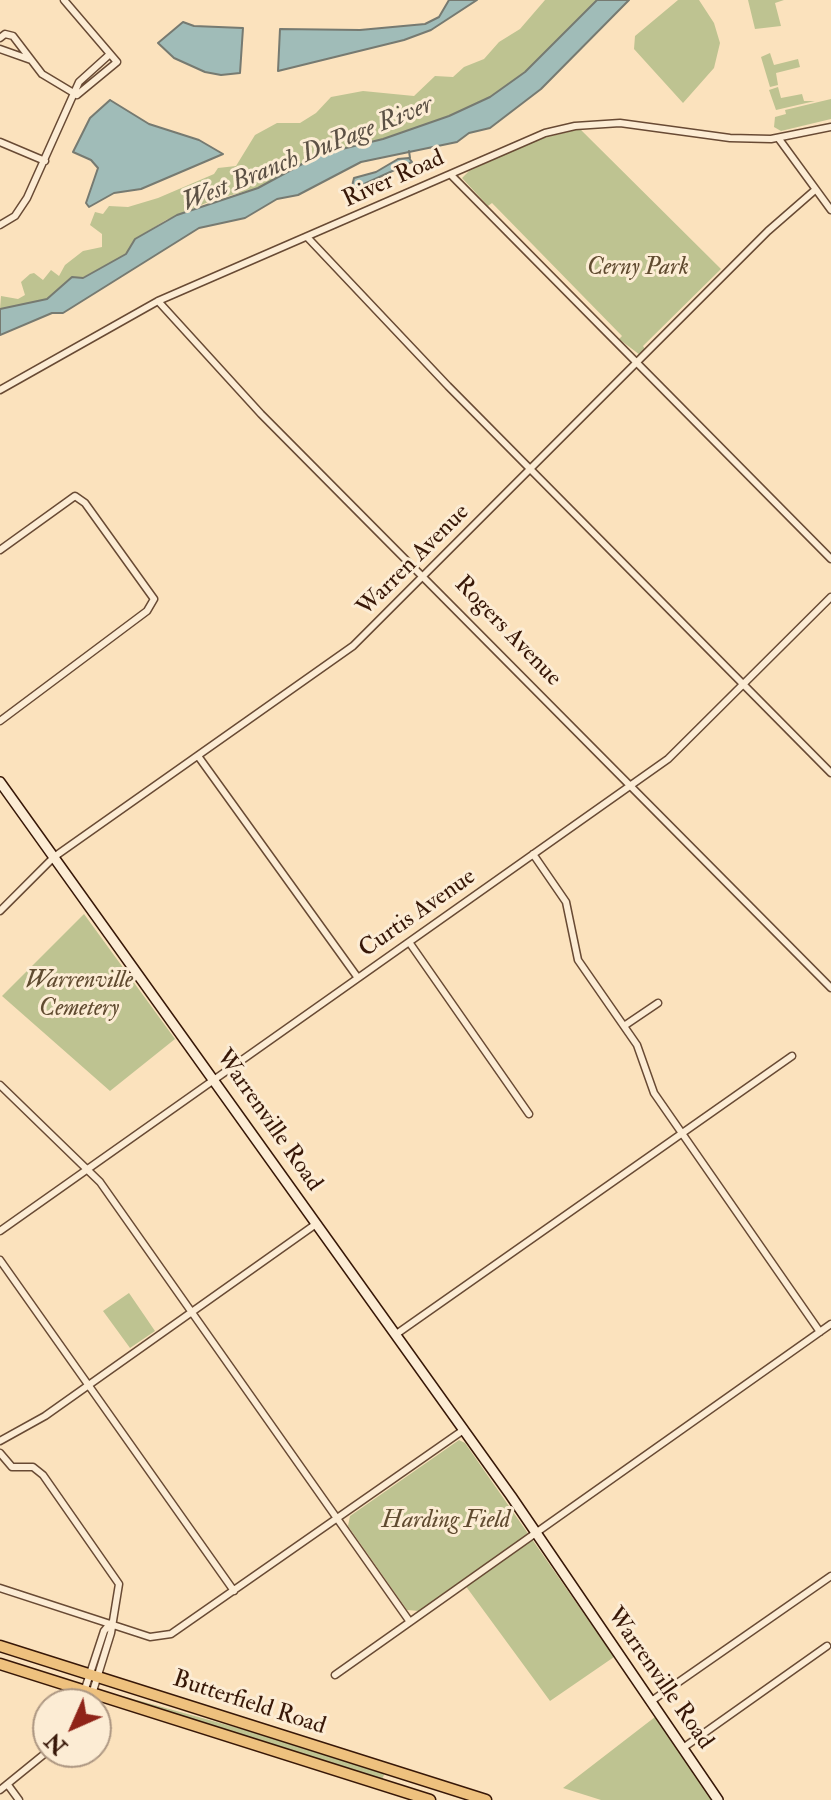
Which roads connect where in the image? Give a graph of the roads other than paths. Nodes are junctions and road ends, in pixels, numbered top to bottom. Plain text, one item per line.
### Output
1 (64, 0) edge
2 (0, 38) edge
3 (0, 49) edge
4 (110, 54) junction
5 (31, 60) junction
6 (77, 95) junction
7 (831, 127) edge
8 (779, 139) junction
9 (0, 142) edge
10 (45, 161) junction
11 (451, 175) junction
12 (815, 190) junction
13 (831, 210) edge
14 (0, 225) edge
15 (308, 238) junction
16 (158, 301) junction
17 (639, 363) junction
18 (0, 390) edge
19 (531, 470) junction
20 (0, 550) edge
21 (831, 559) edge
22 (425, 575) junction
23 (831, 597) edge
24 (744, 685) junction
25 (0, 721) edge
26 (198, 756) junction
27 (831, 773) edge
28 (0, 782) edge
29 (631, 785) junction
30 (533, 854) junction
31 (54, 857) junction
32 (0, 911) edge
33 (409, 942) junction
34 (358, 978) junction
35 (831, 988) edge
36 (658, 1003) dead end
37 (624, 1026) junction
38 (792, 1056) dead end
39 (214, 1079) junction
40 (0, 1085) edge
41 (529, 1114) dead end
42 (682, 1133) junction
43 (87, 1169) junction
44 (316, 1224) junction
45 (0, 1231) edge
46 (0, 1260) edge
47 (192, 1312) junction
48 (831, 1324) edge
49 (820, 1332) junction
50 (395, 1335) junction
51 (89, 1386) junction
52 (462, 1431) junction
53 (0, 1441) edge
54 (0, 1453) edge
55 (338, 1519) junction
56 (534, 1534) junction
57 (831, 1576) edge
58 (0, 1588) edge
59 (234, 1591) junction
60 (410, 1622) junction
61 (110, 1624) junction
62 (0, 1646) edge
63 (827, 1646) dead end
64 (0, 1664) edge
65 (335, 1675) dead end
66 (92, 1676) junction
67 (66, 1688) edge
68 (90, 1688) edge
69 (650, 1702) junction
70 (112, 1703) edge
71 (683, 1748) junction
72 (32, 1765) edge
73 (8, 1785) junction
74 (0, 1790) edge
75 (19, 1800) edge
76 (430, 1800) edge
77 (486, 1800) edge
78 (718, 1800) edge

1 - 4 street
2 - 5 street
3 - 5 street
4 - 6 street
4 - 6 street
5 - 6 street
6 - 10 street
7 - 8 street, River Road
8 - 11 street, River Road
8 - 12 street
9 - 10 street
10 - 14 street
11 - 15 street, River Road
11 - 17 street
12 - 13 street
12 - 17 street, Warren Avenue
15 - 16 street, River Road
15 - 19 street
16 - 18 street, River Road
16 - 22 street, Rogers Avenue
17 - 19 street, Warren Avenue
17 - 21 street
19 - 22 street, Warren Avenue
19 - 24 street
20 - 25 street
22 - 26 street, Warren Avenue
22 - 29 street, Rogers Avenue
23 - 24 street, Curtis Avenue
24 - 27 street
24 - 29 street, Curtis Avenue
26 - 31 street, Warren Avenue
26 - 34 street
28 - 31 main road, Warrenville Road
29 - 30 street, Curtis Avenue
29 - 35 street, Rogers Avenue
30 - 33 street, Curtis Avenue
30 - 37 street
31 - 32 street, Warren Avenue
31 - 39 main road, Warrenville Road
33 - 34 street, Curtis Avenue
33 - 41 street
34 - 39 street, Curtis Avenue
36 - 37 street
37 - 42 street
38 - 42 street
39 - 43 street, Curtis Avenue
39 - 44 main road, Warrenville Road
40 - 43 street
42 - 49 street
42 - 50 street
43 - 45 street, Curtis Avenue
43 - 47 street
44 - 47 street
44 - 50 main road, Warrenville Road
46 - 51 street
47 - 51 street
47 - 55 street
48 - 49 street
49 - 56 street
50 - 52 main road, Warrenville Road
51 - 53 street
51 - 59 street
52 - 55 street
52 - 56 main road, Warrenville Road
54 - 61 street
55 - 59 street
55 - 60 street
56 - 60 street
56 - 69 main road, Warrenville Road
57 - 69 street
58 - 61 street
59 - 61 street
60 - 65 street
61 - 66 street
62 - 66 main road, Butterfield Road
63 - 71 street
64 - 67 main road, Butterfield Road
66 - 68 street
66 - 77 main road, Butterfield Road
69 - 71 main road, Warrenville Road
70 - 76 main road, Butterfield Road
71 - 78 main road, Warrenville Road
72 - 73 street
73 - 74 street
73 - 75 street

